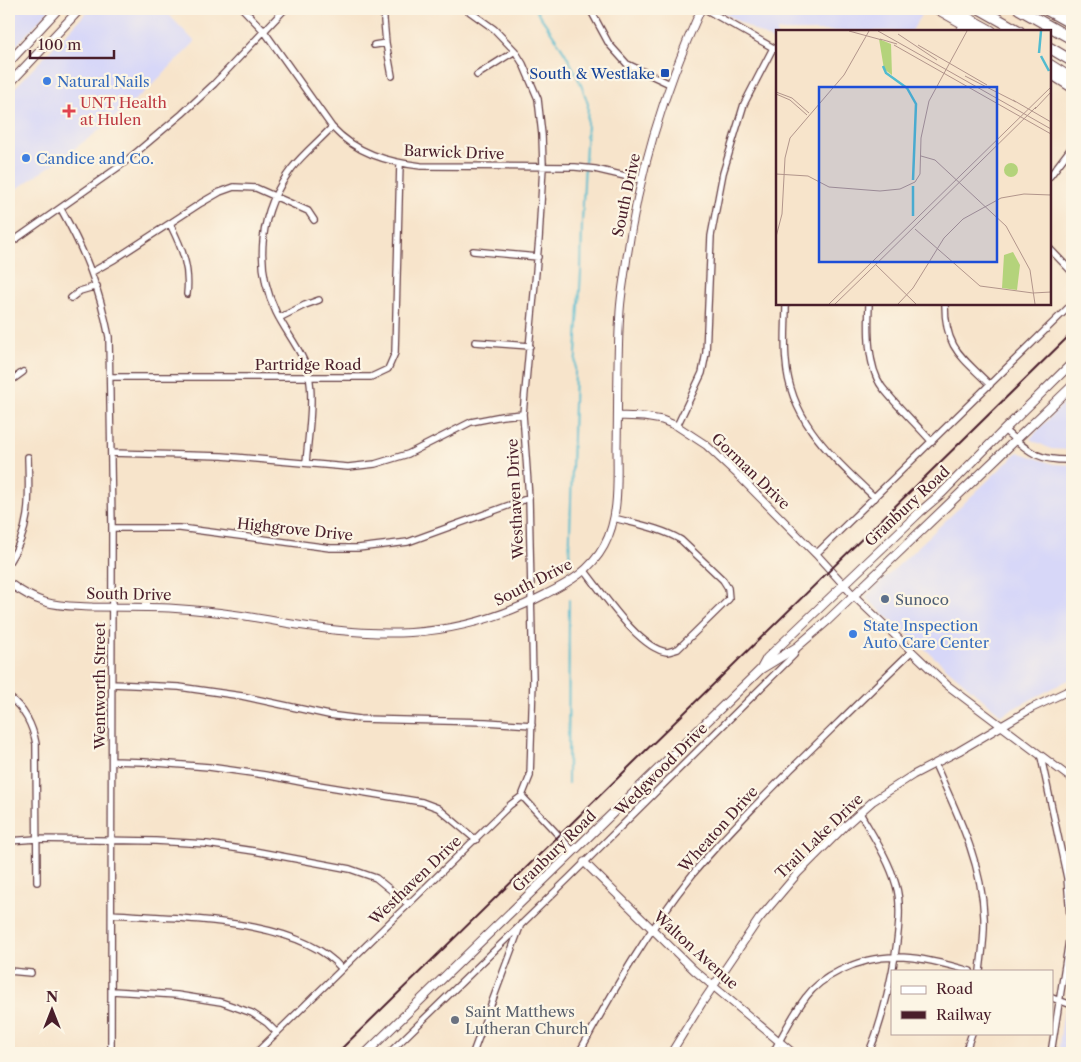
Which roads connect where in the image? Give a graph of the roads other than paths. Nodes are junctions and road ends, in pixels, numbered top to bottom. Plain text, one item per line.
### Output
1 (58, 9) edge
2 (80, 9) edge
3 (243, 9) edge
4 (285, 9) edge
5 (383, 9) edge
6 (466, 9) edge
7 (590, 9) edge
8 (701, 9) edge
9 (705, 9) edge
10 (936, 9) edge
11 (950, 9) edge
12 (980, 9) edge
13 (1019, 9) edge
14 (1045, 9) edge
15 (1064, 9) edge
16 (1072, 14) edge
17 (1072, 24) edge
18 (961, 28) edge
19 (989, 30) edge
20 (1017, 30) edge
21 (264, 31) junction
22 (1072, 39) edge
23 (386, 43) junction
24 (374, 45) dead end
25 (775, 49) edge
26 (1051, 49) edge
27 (515, 52) junction
28 (1072, 61) edge
29 (9, 63) edge
30 (1051, 65) edge
31 (19, 74) junction
32 (477, 75) dead end
33 (1051, 75) edge
34 (392, 76) dead end
35 (1072, 80) edge
36 (9, 84) edge
37 (670, 84) junction
38 (1072, 88) edge
39 (332, 127) junction
40 (1072, 147) edge
41 (400, 163) junction
42 (543, 166) junction
43 (1051, 175) edge
44 (642, 180) junction
45 (274, 196) junction
46 (61, 209) junction
47 (314, 220) dead end
48 (170, 224) junction
49 (9, 244) edge
50 (472, 251) dead end
51 (1051, 251) edge
52 (538, 257) junction
53 (92, 272) junction
54 (1072, 272) edge
55 (97, 286) junction
56 (187, 294) dead end
57 (71, 298) dead end
58 (319, 300) dead end
59 (1072, 304) edge
60 (786, 305) edge
61 (869, 305) edge
62 (945, 305) edge
63 (279, 318) junction
64 (475, 342) dead end
65 (530, 346) junction
66 (1072, 363) edge
67 (23, 372) dead end
68 (309, 377) junction
69 (110, 378) junction
70 (9, 380) edge
71 (990, 385) junction
72 (1072, 386) edge
73 (523, 414) junction
74 (618, 416) junction
75 (677, 426) junction
76 (1004, 430) junction
77 (1016, 440) junction
78 (932, 442) junction
79 (111, 453) junction
80 (28, 457) dead end
81 (1072, 460) edge
82 (306, 463) junction
83 (529, 498) junction
84 (875, 498) junction
85 (614, 518) junction
86 (112, 528) junction
87 (816, 554) junction
88 (9, 562) edge
89 (585, 571) junction
90 (843, 585) junction
91 (10, 586) edge
92 (854, 596) junction
93 (532, 602) junction
94 (824, 604) junction
95 (111, 607) junction
96 (797, 647) junction
97 (912, 651) junction
98 (761, 669) junction
99 (112, 684) junction
100 (1072, 689) edge
101 (9, 697) edge
102 (532, 725) junction
103 (1000, 726) junction
104 (1041, 757) junction
105 (112, 762) junction
106 (935, 764) junction
107 (1072, 779) edge
108 (522, 796) junction
109 (860, 812) junction
110 (36, 839) junction
111 (112, 840) junction
112 (476, 840) junction
113 (9, 842) edge
114 (573, 851) junction
115 (584, 862) junction
116 (37, 882) dead end
117 (408, 904) junction
118 (112, 914) junction
119 (522, 922) junction
120 (652, 930) junction
121 (894, 957) junction
122 (342, 969) junction
123 (892, 970) edge
124 (966, 970) edge
125 (980, 970) edge
126 (9, 971) edge
127 (31, 973) dead end
128 (891, 973) edge
129 (713, 985) junction
130 (112, 990) junction
131 (1055, 999) edge
132 (1072, 1005) edge
133 (1054, 1012) edge
134 (277, 1033) junction
135 (972, 1034) edge
136 (1052, 1034) edge
137 (779, 1041) junction
138 (112, 1053) edge
139 (256, 1053) edge
140 (366, 1053) edge
141 (389, 1053) edge
142 (473, 1053) edge
143 (579, 1053) edge
144 (671, 1053) edge
145 (773, 1053) edge
146 (793, 1053) edge
147 (868, 1053) edge
148 (965, 1053) edge
149 (1051, 1053) edge

1 - 29 main road
2 - 31 main road
3 - 21 street, Barwick Drive
4 - 21 street
5 - 23 street
6 - 27 street, Westhaven Drive
7 - 37 street
8 - 37 street, South Drive
9 - 25 street
10 - 18 main road
11 - 19 highway
12 - 20 highway
13 - 22 highway
14 - 17 highway
15 - 16 main road
21 - 39 street, Barwick Drive
21 - 46 street
23 - 24 street
23 - 34 street
25 - 75 street
26 - 28 highway
27 - 32 street
27 - 42 street, Westhaven Drive
29 - 31 main road
30 - 35 highway
31 - 36 main road
33 - 38 main road
37 - 44 street, South Drive
39 - 41 street, Barwick Drive
39 - 45 street
40 - 43 street
41 - 42 street, Barwick Drive
41 - 68 street, Partridge Road
42 - 44 street, Barwick Drive
42 - 52 street, Westhaven Drive
44 - 74 street, South Drive
45 - 47 street
45 - 48 street
45 - 63 street
46 - 49 street
46 - 53 street, Wentworth Street
48 - 53 street
48 - 56 street
50 - 52 street
51 - 54 street
52 - 65 street, Westhaven Drive
53 - 55 street, Wentworth Street
55 - 57 street
55 - 69 street, Wentworth Street
58 - 63 street
59 - 71 street
60 - 84 street
61 - 78 street
62 - 71 street
63 - 68 street
64 - 65 street
65 - 73 street, Westhaven Drive
66 - 76 main road, Granbury Road
67 - 70 street
68 - 69 street, Partridge Road
68 - 82 street
69 - 79 street, Wentworth Street
71 - 78 street
72 - 77 main road, Granbury Road
73 - 82 street
73 - 83 street, Westhaven Drive
74 - 75 street, Gorman Drive
74 - 85 street, South Drive
75 - 87 street, Gorman Drive
76 - 77 street
76 - 90 main road, Granbury Road
77 - 81 street
77 - 92 main road, Granbury Road
78 - 84 street
79 - 82 street
79 - 86 street, Wentworth Street
80 - 88 street
83 - 86 street, Highgrove Drive
83 - 93 street, Westhaven Drive
84 - 87 street
85 - 89 street, South Drive
85 - 89 street
86 - 95 street, Wentworth Street
87 - 90 street, Gorman Drive
89 - 93 street, South Drive
90 - 92 street, Gorman Drive
90 - 94 main road, Granbury Road
91 - 95 street, South Drive
92 - 96 main road, Granbury Road
92 - 97 street, Gorman Drive
93 - 95 street, South Drive
93 - 102 street, Westhaven Drive
94 - 96 main road
94 - 98 main road, Granbury Road
95 - 99 street, Wentworth Street
96 - 98 main road, Granbury Road
96 - 115 street, Wedgwood Drive
97 - 103 street, Gorman Drive
97 - 120 street, Wheaton Drive
98 - 114 main road, Granbury Road
99 - 102 street
99 - 105 street, Wentworth Street
100 - 103 street, Trail Lake Drive
101 - 110 street
102 - 108 street, Westhaven Drive
103 - 104 street, Gorman Drive
103 - 106 street, Trail Lake Drive
104 - 107 street, Gorman Drive
104 - 131 street
105 - 111 street, Wentworth Street
105 - 112 street
106 - 109 street, Trail Lake Drive
106 - 125 street
108 - 112 street, Westhaven Drive
108 - 114 street
109 - 121 street
109 - 129 street, Trail Lake Drive
110 - 111 street
110 - 113 street
110 - 116 street
111 - 117 street
111 - 118 street, Wentworth Street
112 - 117 street, Westhaven Drive
114 - 140 main road, Granbury Road
115 - 119 street, Wedgwood Drive
115 - 120 street, Walton Avenue
117 - 122 street, Westhaven Drive
118 - 122 street
118 - 130 street, Wentworth Street
119 - 141 street, Wedgwood Drive
119 - 142 street
120 - 129 street, Walton Avenue
120 - 143 street, Wheaton Drive
121 - 123 street
121 - 124 street
121 - 137 street
122 - 134 street, Westhaven Drive
126 - 127 street
128 - 147 street
129 - 137 street, Walton Avenue
129 - 144 street, Trail Lake Drive
130 - 134 street
130 - 138 street, Wentworth Street
131 - 132 street
131 - 133 street
134 - 139 street, Westhaven Drive
135 - 148 street
136 - 149 street
137 - 145 street
137 - 146 street, Walton Avenue

